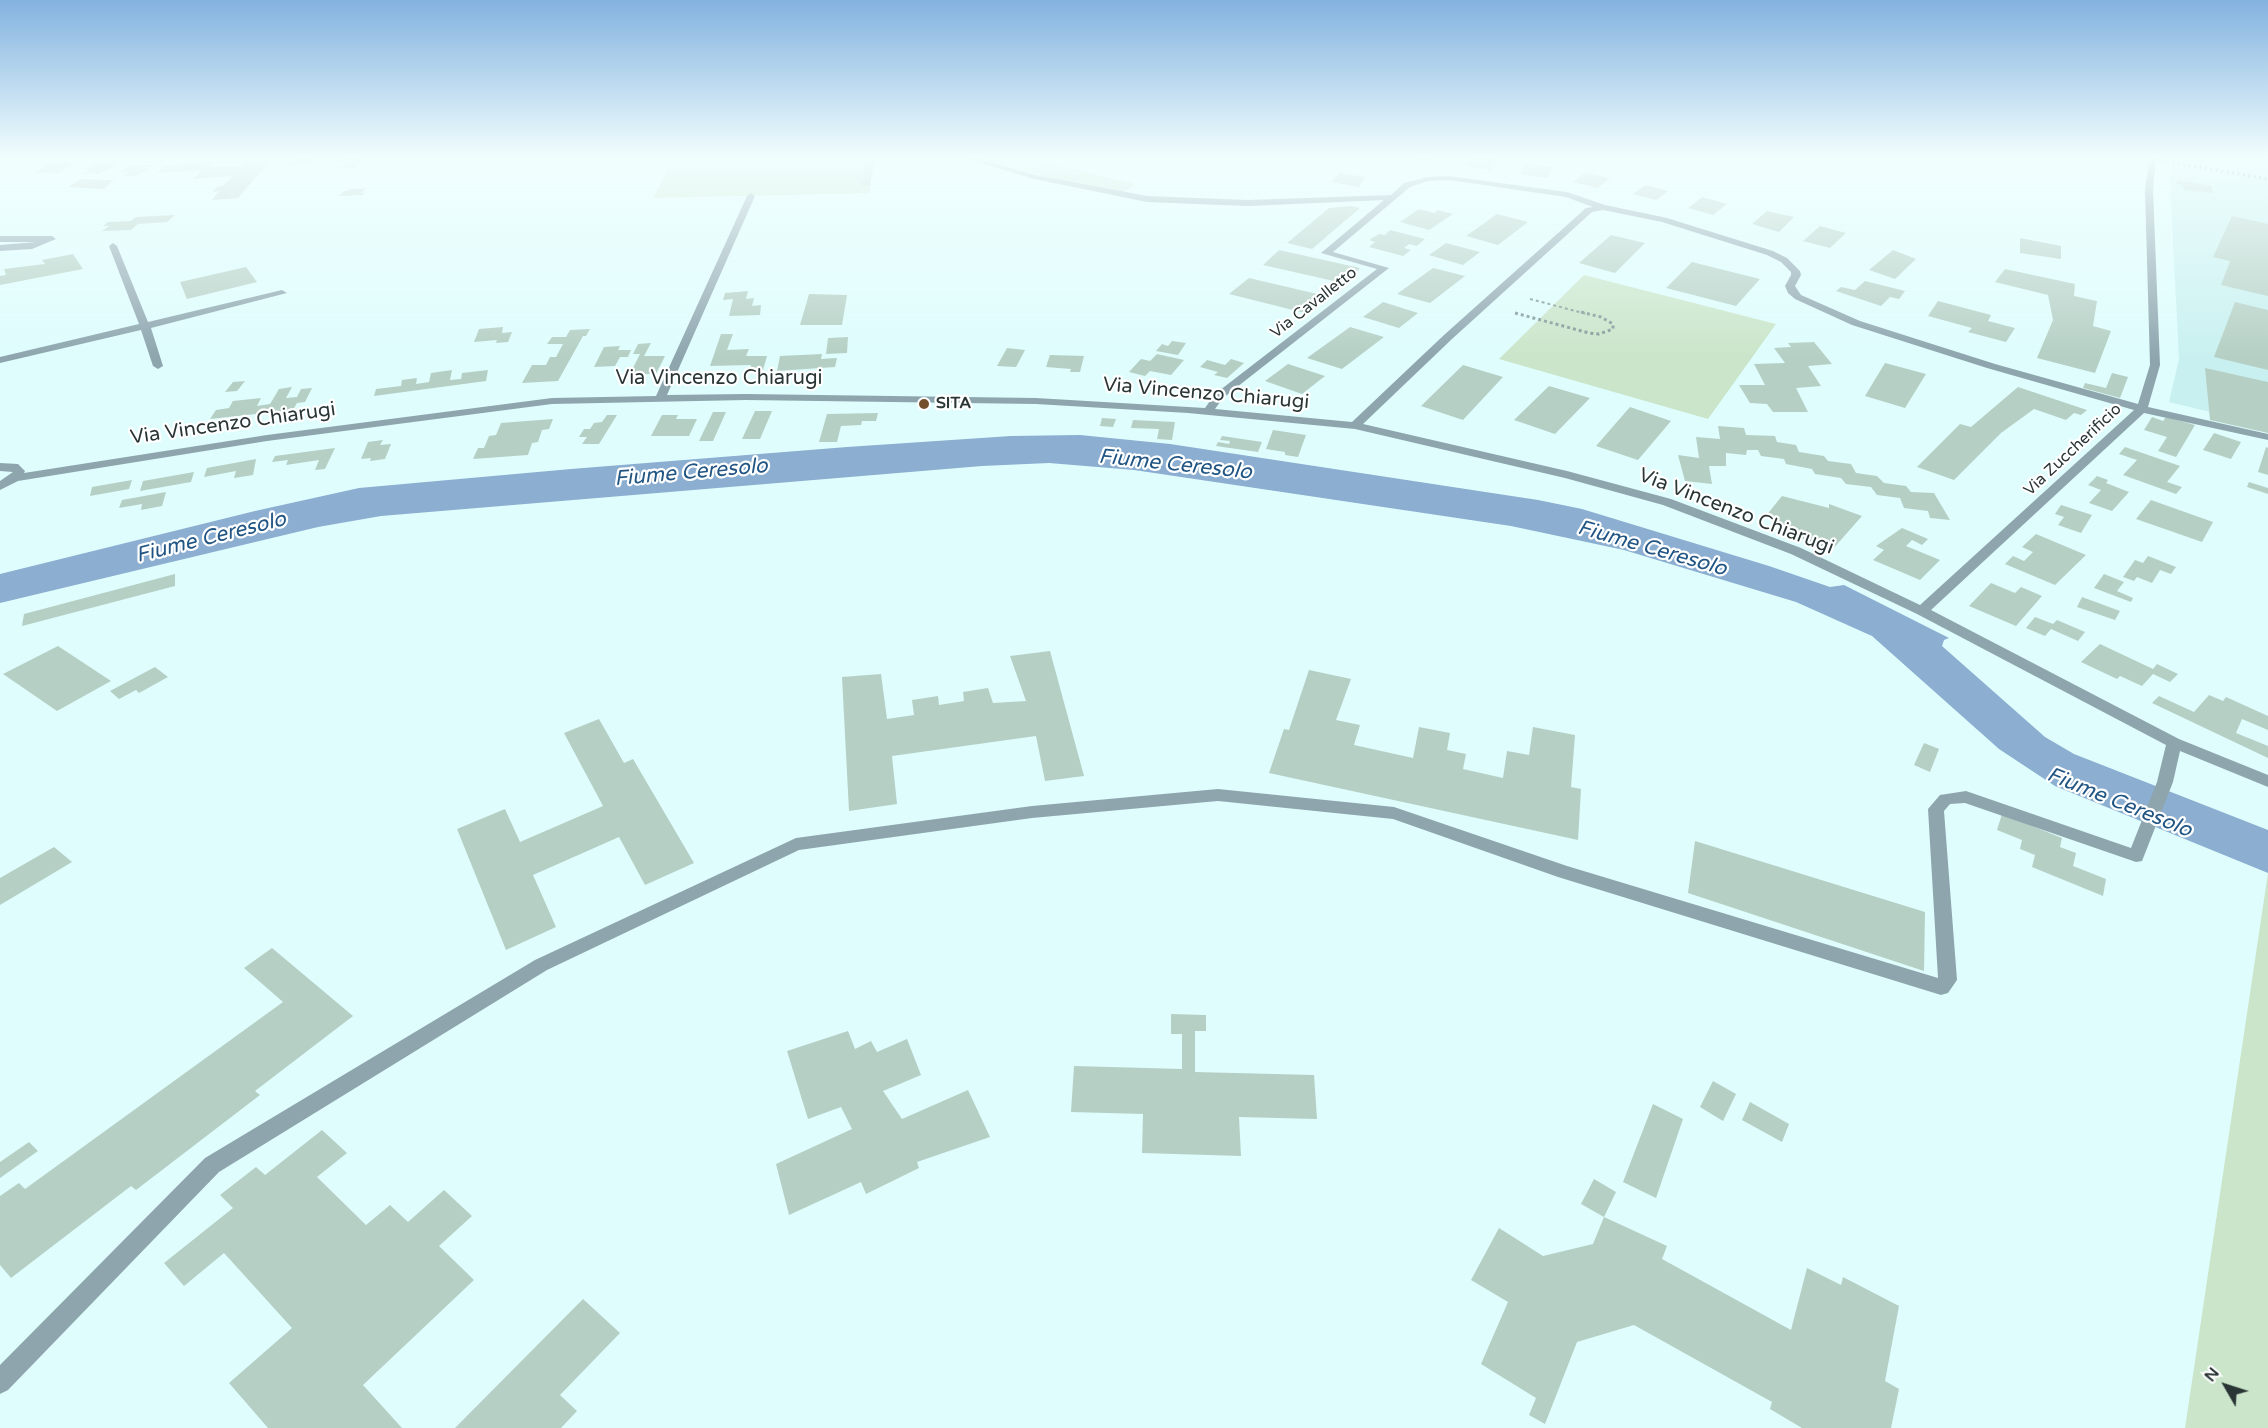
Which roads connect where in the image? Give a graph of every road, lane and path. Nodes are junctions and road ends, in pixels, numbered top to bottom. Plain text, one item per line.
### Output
1 (738, 226) edge
2 (1359, 226) edge
3 (1572, 226) edge
4 (1682, 226) edge
5 (2150, 226) edge
6 (0, 239) edge
7 (113, 246) dead end
8 (0, 248) edge
9 (282, 293) dead end
10 (1530, 299) dead end
11 (1515, 313) dead end
12 (145, 326) junction
13 (0, 360) edge
14 (158, 366) dead end
15 (661, 398) junction
16 (2142, 409) junction
17 (1208, 412) junction
18 (1355, 426) junction
19 (2268, 437) edge
20 (8, 469) edge
21 (0, 486) edge
22 (1922, 611) junction
23 (2174, 744) junction
24 (2268, 781) edge
25 (0, 1382) edge

1 - 15 street
2 - 17 street, Via Cavalletto
3 - 18 street
4 - 16 street, Via Cavalletto
5 - 16 street, Via Zuccherificio
6 - 8 street
7 - 12 street
9 - 12 street
10 - 11 path
12 - 13 street
12 - 14 street
15 - 17 street, Via Vincenzo Chiarugi
15 - 20 street, Via Vincenzo Chiarugi
16 - 19 street
16 - 22 street, Via Zuccherificio
17 - 18 street, Via Vincenzo Chiarugi
18 - 22 street, Via Vincenzo Chiarugi
20 - 21 street, Via Vincenzo Chiarugi
22 - 23 street, Via Vincenzo Chiarugi
23 - 24 street, Via Vincenzo Chiarugi
23 - 25 street

